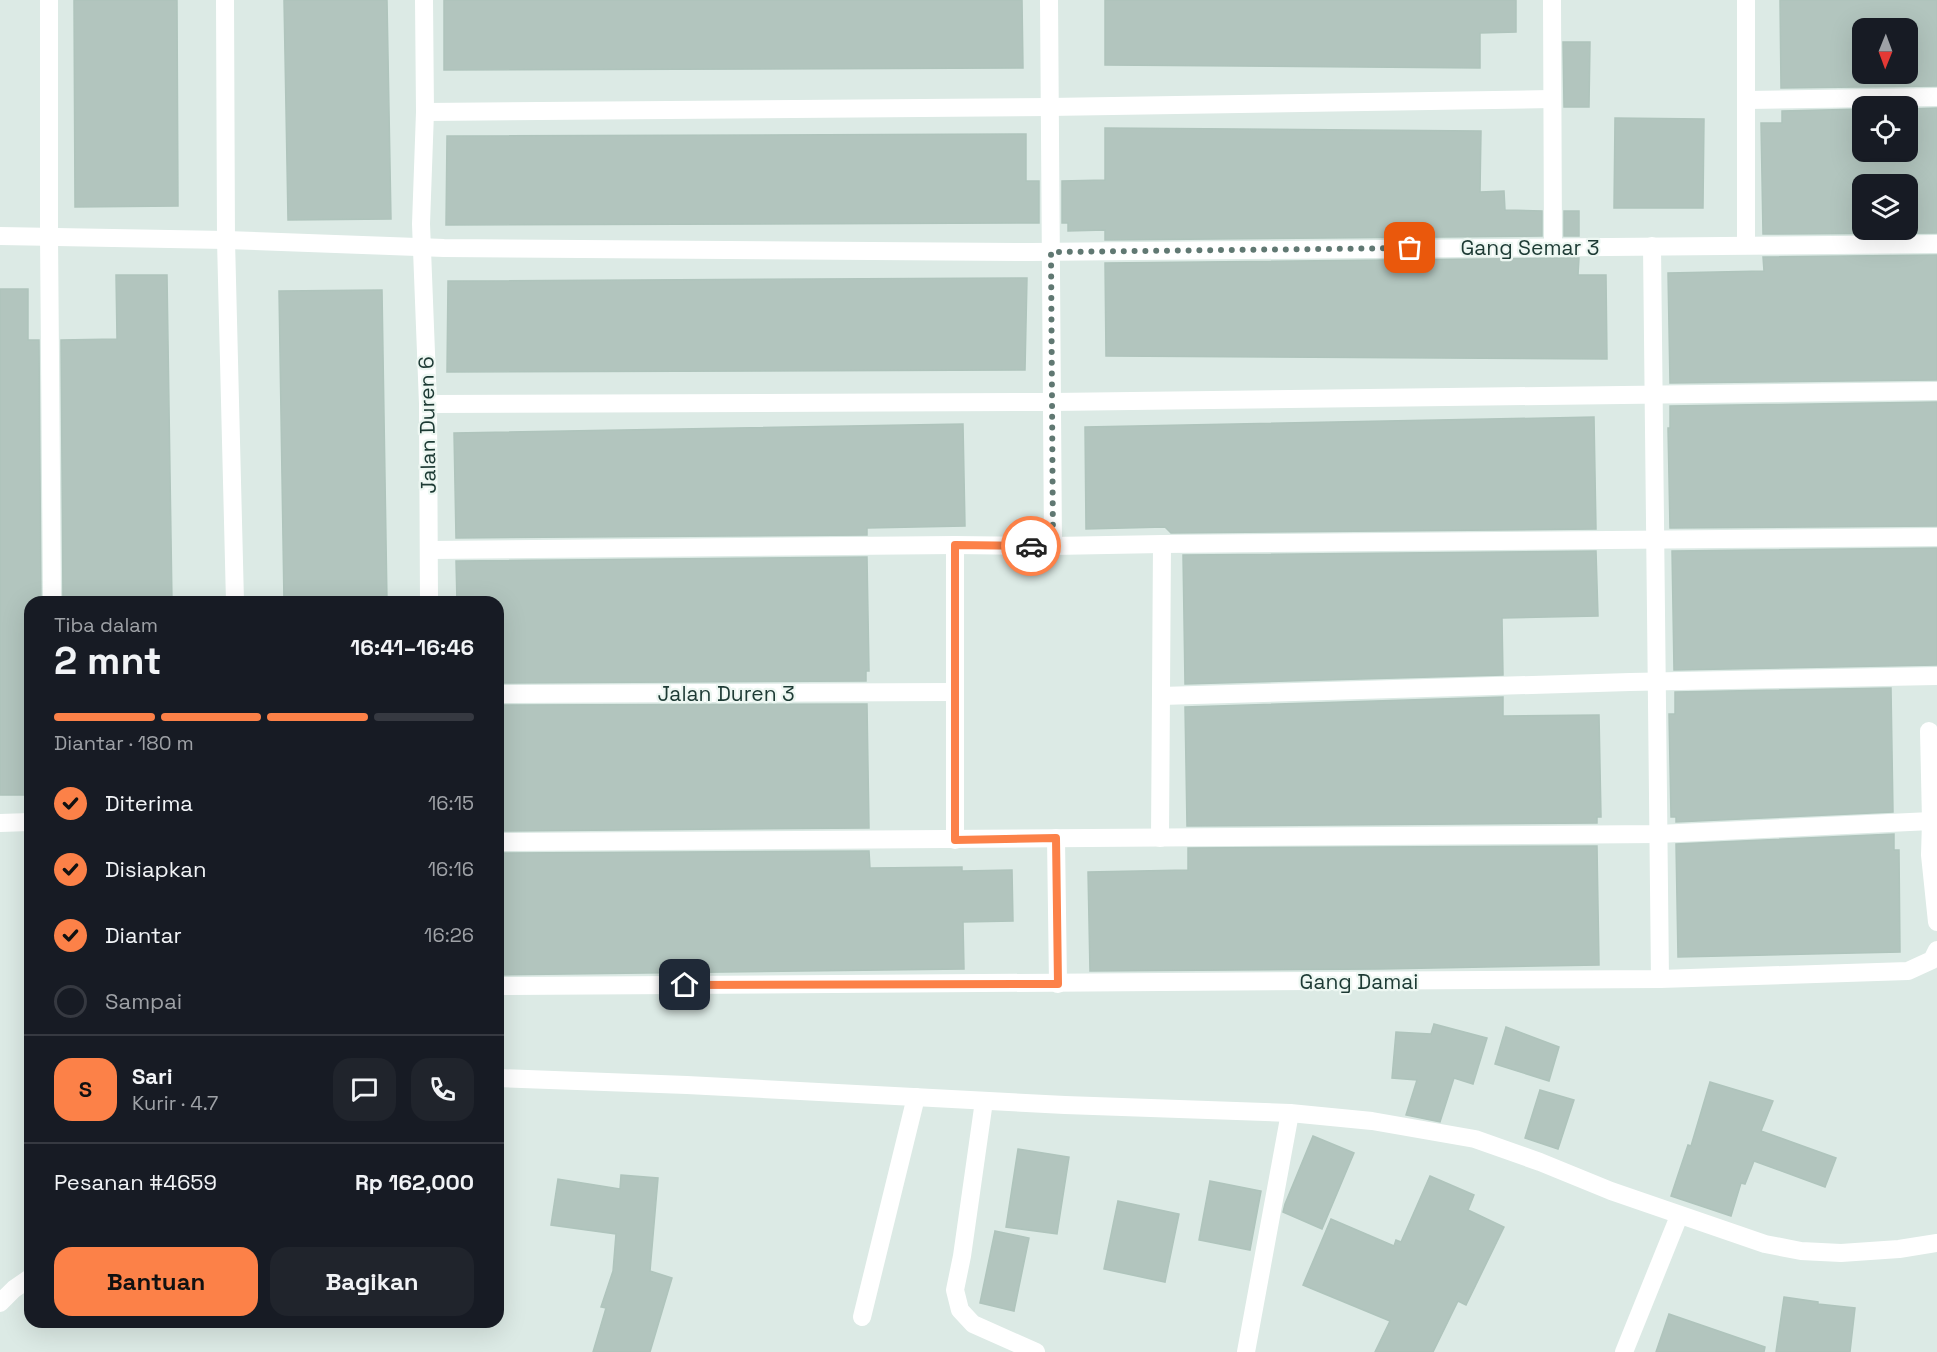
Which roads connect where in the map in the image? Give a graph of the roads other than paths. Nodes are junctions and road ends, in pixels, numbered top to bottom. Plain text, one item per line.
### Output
1 (49, 0) edge
2 (225, 0) edge
3 (424, 0) edge
4 (1049, 0) edge
5 (1552, 0) edge
6 (1746, 0) edge
7 (1937, 97) edge
8 (1552, 99) junction
9 (1747, 100) junction
10 (1050, 107) junction
11 (425, 112) junction
12 (0, 236) edge
13 (49, 236) junction
14 (226, 240) junction
15 (1937, 244) edge
16 (1746, 245) junction
17 (1652, 246) junction
18 (1553, 247) junction
19 (422, 248) junction
20 (1051, 252) junction
21 (1937, 391) edge
22 (1653, 395) junction
23 (1052, 402) junction
24 (428, 404) junction
25 (1937, 537) edge
26 (1655, 540) junction
27 (1162, 544) junction
28 (955, 545) junction
29 (1053, 546) junction
30 (429, 550) junction
31 (52, 596) edge
32 (235, 596) edge
33 (429, 596) edge
34 (1937, 675) edge
35 (1656, 682) junction
36 (955, 692) junction
37 (504, 694) edge
38 (1161, 696) junction
39 (1929, 731) dead end
40 (1931, 821) junction
41 (24, 822) edge
42 (0, 824) edge
43 (1658, 834) junction
44 (1056, 838) junction
45 (1160, 838) junction
46 (955, 840) junction
47 (504, 842) edge
48 (1937, 922) edge
49 (1937, 950) edge
50 (1660, 979) junction
51 (1058, 984) junction
52 (504, 986) edge
53 (504, 1078) edge
54 (916, 1097) junction
55 (984, 1101) junction
56 (1290, 1113) junction
57 (1679, 1216) junction
58 (1937, 1243) edge
59 (24, 1282) edge
60 (0, 1303) edge
61 (862, 1317) dead end
62 (1036, 1352) edge
63 (1246, 1352) edge
64 (1624, 1352) edge

1 - 13 street
2 - 14 street
3 - 11 street, Jalan Duren 6
4 - 10 street
5 - 8 street
6 - 9 street
7 - 9 street
8 - 10 street
8 - 18 street
9 - 16 street
10 - 11 street
10 - 20 street
11 - 19 street, Jalan Duren 6
12 - 13 street, Gang Semar 3
13 - 14 street, Gang Semar 3
13 - 31 street
14 - 19 street, Gang Semar 3
14 - 32 street
15 - 16 street, Gang Semar 3
16 - 17 street, Gang Semar 3
17 - 18 street, Gang Semar 3
17 - 22 street
18 - 20 street, Gang Semar 3
19 - 20 street, Gang Semar 3
19 - 24 street, Jalan Duren 6
20 - 23 street
21 - 22 street
22 - 23 street
22 - 26 street
23 - 24 street
23 - 29 street
24 - 30 street, Jalan Duren 6
25 - 26 street
26 - 27 street
26 - 35 street
27 - 29 street
27 - 38 street
28 - 29 street
28 - 30 street
28 - 36 street
30 - 33 street, Jalan Duren 6
34 - 35 street
35 - 38 street
35 - 43 street
36 - 37 street, Jalan Duren 3
36 - 46 street
38 - 45 street
39 - 40 street
40 - 43 street
40 - 48 street
41 - 42 street
43 - 45 street
43 - 50 street
44 - 45 street
44 - 46 street
44 - 51 street
46 - 47 street
49 - 50 street, Gang Damai
50 - 51 street, Gang Damai
51 - 52 street, Gang Damai
53 - 54 street
54 - 55 street
54 - 61 street
55 - 56 street
55 - 62 street
56 - 57 street
56 - 63 street
57 - 58 street
57 - 64 street
59 - 60 street

